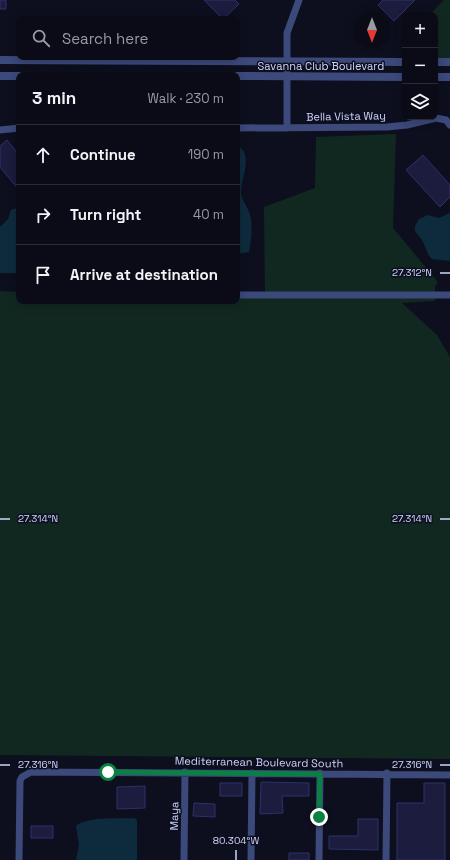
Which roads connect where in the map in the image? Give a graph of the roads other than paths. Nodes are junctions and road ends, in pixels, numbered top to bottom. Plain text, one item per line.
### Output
1 (299, 0) edge
2 (0, 60) edge
3 (288, 62) junction
4 (402, 62) edge
5 (438, 62) edge
6 (450, 62) edge
7 (0, 76) edge
8 (16, 76) edge
9 (240, 76) edge
10 (288, 76) junction
11 (402, 77) edge
12 (438, 77) edge
13 (450, 77) edge
14 (450, 125) edge
15 (16, 128) edge
16 (240, 128) edge
17 (288, 128) junction
18 (0, 130) edge
19 (240, 295) edge
20 (450, 295) edge
21 (185, 772) junction
22 (252, 773) junction
23 (386, 773) junction
24 (320, 774) junction
25 (450, 775) edge
26 (19, 860) edge
27 (184, 860) edge
28 (251, 860) edge
29 (319, 860) edge
30 (386, 860) edge

1 - 3 street
2 - 3 street, Savanna Club Boulevard
3 - 4 street, Savanna Club Boulevard
3 - 10 street
5 - 6 street
7 - 8 street
9 - 10 street, Savanna Club Boulevard
10 - 11 street, Savanna Club Boulevard
10 - 17 street
12 - 13 street
14 - 17 street, Bella Vista Way
15 - 18 street
16 - 17 street, Bella Vista Way
19 - 20 street
21 - 22 street, Mediterranean Boulevard South
21 - 26 street, Mediterranean Boulevard South
21 - 27 street, Maya
22 - 24 street, Mediterranean Boulevard South
22 - 28 street
23 - 24 street, Mediterranean Boulevard South
23 - 25 street, Mediterranean Boulevard South
23 - 30 street
24 - 29 street

